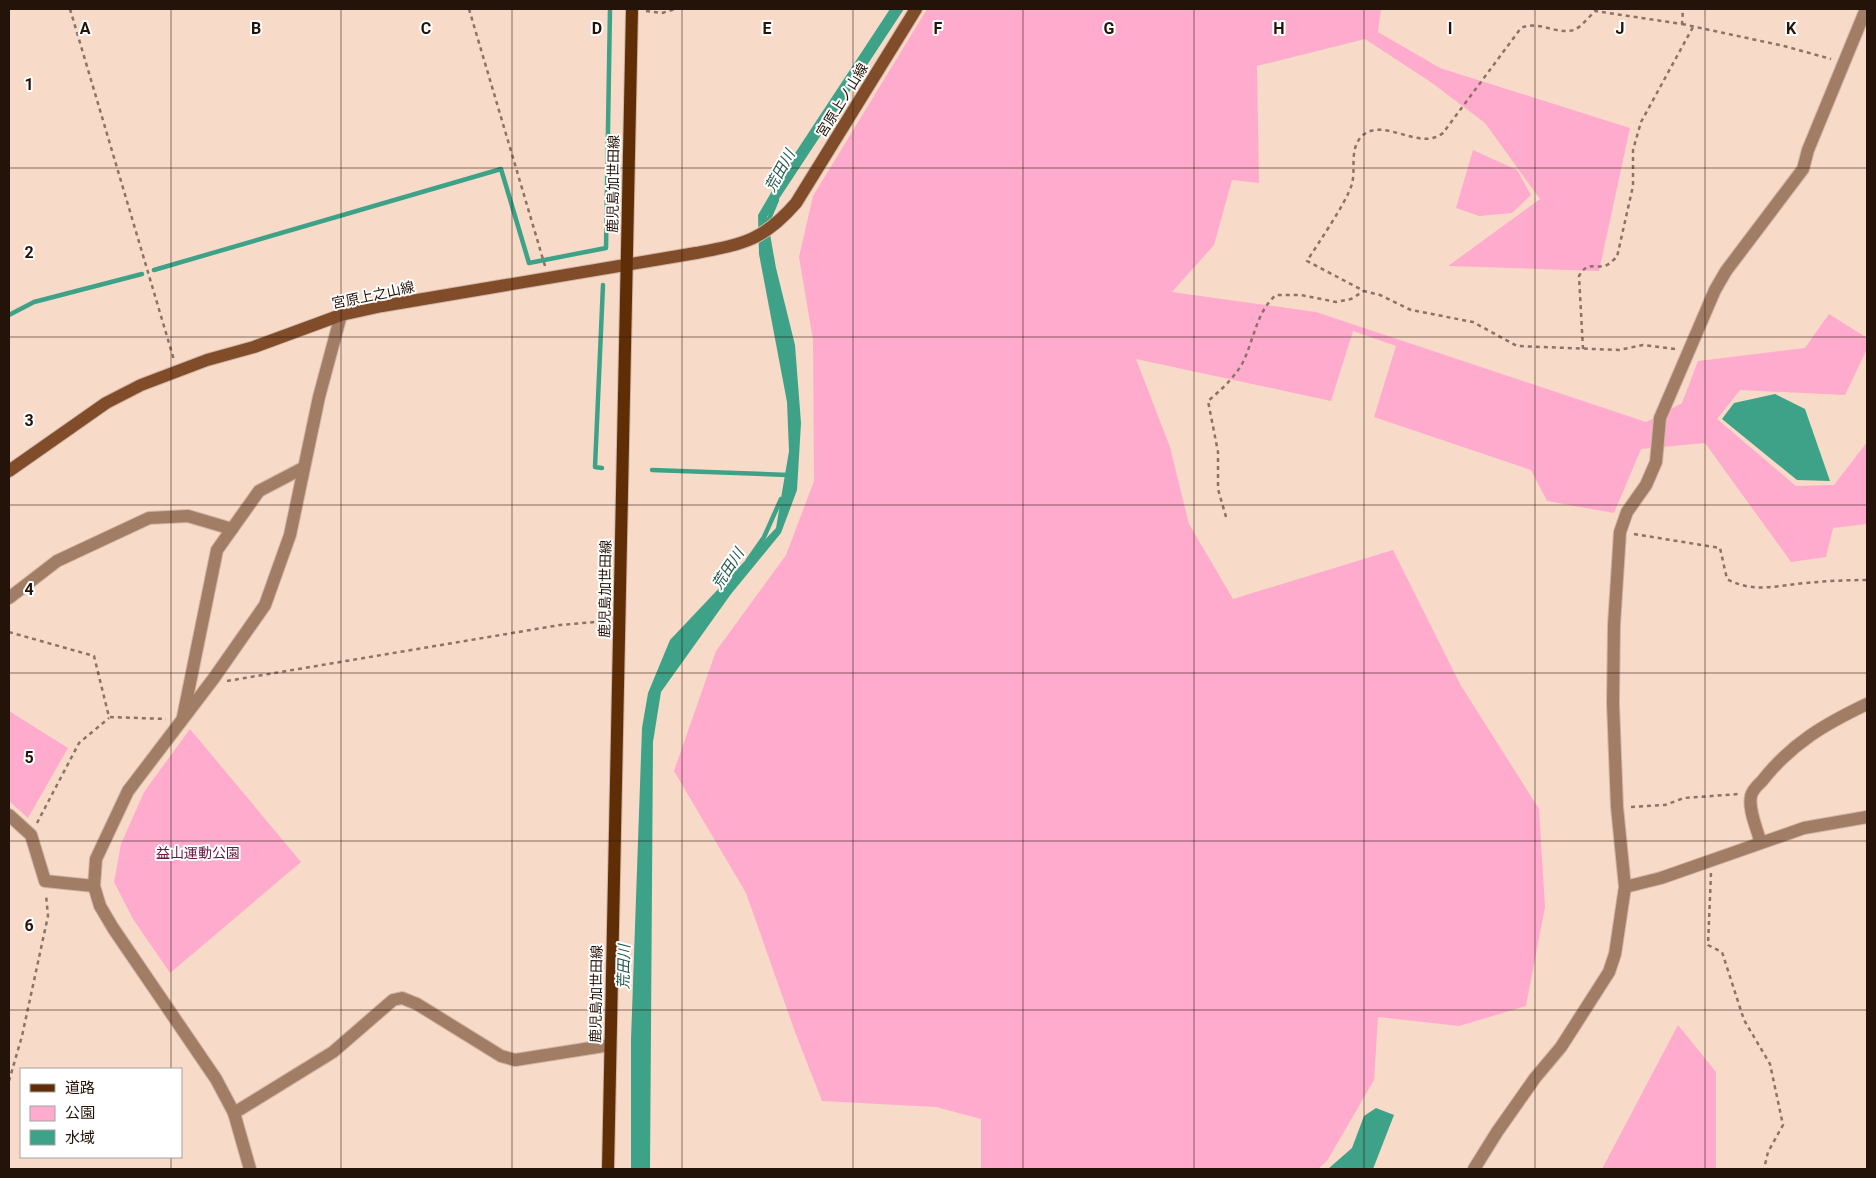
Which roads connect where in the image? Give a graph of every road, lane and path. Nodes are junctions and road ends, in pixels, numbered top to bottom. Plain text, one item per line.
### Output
1 (70, 9) edge
2 (469, 9) edge
3 (632, 9) edge
4 (675, 9) edge
5 (916, 9) edge
6 (1683, 9) edge
7 (1866, 9) edge
8 (1682, 24) junction
9 (1693, 27) junction
10 (1844, 62) junction
11 (773, 228) joint
12 (627, 264) junction
13 (546, 268) dead end
14 (1364, 291) junction
15 (341, 315) junction
16 (1583, 349) junction
17 (1689, 351) junction
18 (177, 371) junction
19 (303, 468) junction
20 (9, 471) edge
21 (1226, 517) dead end
22 (232, 529) junction
23 (1620, 532) junction
24 (1867, 580) edge
25 (9, 598) edge
26 (619, 621) junction
27 (9, 632) edge
28 (214, 678) junction
29 (1867, 704) edge
30 (110, 717) junction
31 (183, 720) junction
32 (1751, 794) junction
33 (1617, 807) junction
34 (9, 814) edge
35 (1867, 818) edge
36 (31, 835) junction
37 (1760, 841) junction
38 (1712, 859) junction
39 (45, 881) junction
40 (94, 886) junction
41 (1625, 887) junction
42 (610, 1046) junction
43 (9, 1081) edge
44 (234, 1113) junction
45 (250, 1169) edge
46 (608, 1169) edge
47 (1474, 1169) edge
48 (1764, 1169) edge

1 - 18 path
2 - 13 path
3 - 4 path
3 - 12 main road, 鹿児島加世田線
5 - 11 street, 宮原上ノ山線
6 - 8 path
7 - 10 street
8 - 9 path
8 - 14 path
9 - 10 path
9 - 16 path
10 - 17 street
11 - 12 street, 宮原上之山線
12 - 15 street, 宮原上之山線
12 - 26 main road, 鹿児島加世田線
14 - 16 path
14 - 21 path
15 - 18 street, 宮原上之山線
15 - 19 street
16 - 17 path
17 - 23 street
18 - 20 street, 宮原上之山線
19 - 22 street
19 - 28 street
22 - 25 street
22 - 31 street
23 - 24 path
23 - 33 street
26 - 28 path
26 - 42 main road, 鹿児島加世田線
27 - 30 path
28 - 31 street
29 - 32 street
30 - 31 path
30 - 36 path
31 - 40 street
32 - 33 path
32 - 37 street
33 - 41 street
34 - 36 street
35 - 37 street
36 - 39 street
37 - 38 street
38 - 41 street
38 - 48 path
39 - 40 street
39 - 43 path
40 - 44 street
41 - 47 street
42 - 44 street
42 - 46 main road, 鹿児島加世田線
44 - 45 street

